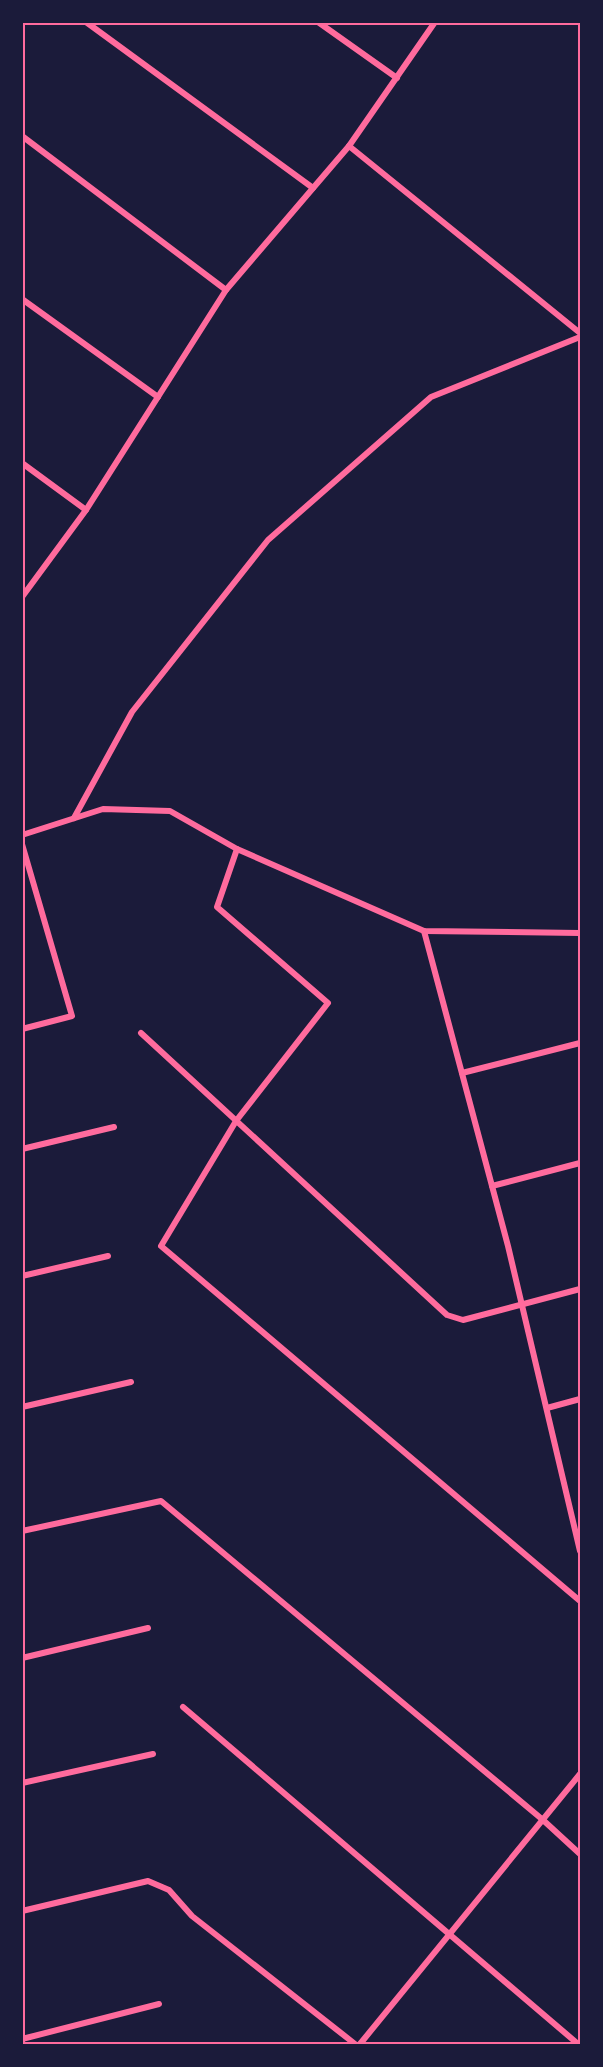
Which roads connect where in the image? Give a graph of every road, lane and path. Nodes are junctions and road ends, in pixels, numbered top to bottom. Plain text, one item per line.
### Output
1 (86, 22) edge
2 (318, 22) edge
3 (435, 22) edge
4 (397, 78) junction
5 (22, 136) edge
6 (349, 146) junction
7 (313, 188) junction
8 (226, 290) junction
9 (22, 299) edge
10 (580, 335) edge
11 (158, 397) junction
12 (22, 463) edge
13 (86, 510) junction
14 (22, 597) edge
15 (74, 818) junction
16 (22, 835) edge
17 (22, 844) edge
18 (237, 849) junction
19 (424, 931) junction
20 (580, 933) edge
21 (22, 1029) edge
22 (141, 1033) dead end
23 (580, 1043) edge
24 (462, 1073) junction
25 (236, 1121) junction
26 (114, 1127) dead end
27 (22, 1149) edge
28 (580, 1163) edge
29 (492, 1186) junction
30 (108, 1256) dead end
31 (22, 1276) edge
32 (580, 1289) edge
33 (522, 1305) junction
34 (131, 1382) dead end
35 (580, 1399) edge
36 (22, 1407) edge
37 (546, 1408) junction
38 (577, 1520) edge
39 (22, 1531) edge
40 (580, 1551) edge
41 (580, 1602) edge
42 (148, 1628) dead end
43 (22, 1658) edge
44 (183, 1707) dead end
45 (153, 1754) dead end
46 (580, 1774) edge
47 (22, 1784) edge
48 (543, 1820) junction
49 (580, 1854) edge
50 (22, 1911) edge
51 (450, 1934) junction
52 (159, 2004) dead end
53 (22, 2039) edge
54 (355, 2044) edge
55 (360, 2044) edge
56 (578, 2044) edge

1 - 7 street
2 - 4 street
3 - 4 street
4 - 6 street
5 - 8 street
6 - 7 street
6 - 10 street
7 - 8 street
8 - 11 street
9 - 11 street
10 - 15 street
11 - 13 street
12 - 13 street
13 - 14 street
15 - 16 street
15 - 18 street
17 - 21 street
18 - 19 street
18 - 25 street
19 - 20 street
19 - 24 street
22 - 25 street
23 - 24 street
24 - 29 street
25 - 33 street
25 - 41 street
26 - 27 street
28 - 29 street
29 - 33 street
30 - 31 street
32 - 33 street
33 - 37 street
34 - 36 street
35 - 37 street
37 - 38 street
38 - 40 street
39 - 48 street
42 - 43 street
44 - 51 street
45 - 47 street
46 - 48 street
48 - 49 street
48 - 51 street
50 - 54 street
51 - 55 street
51 - 56 street
52 - 53 street

